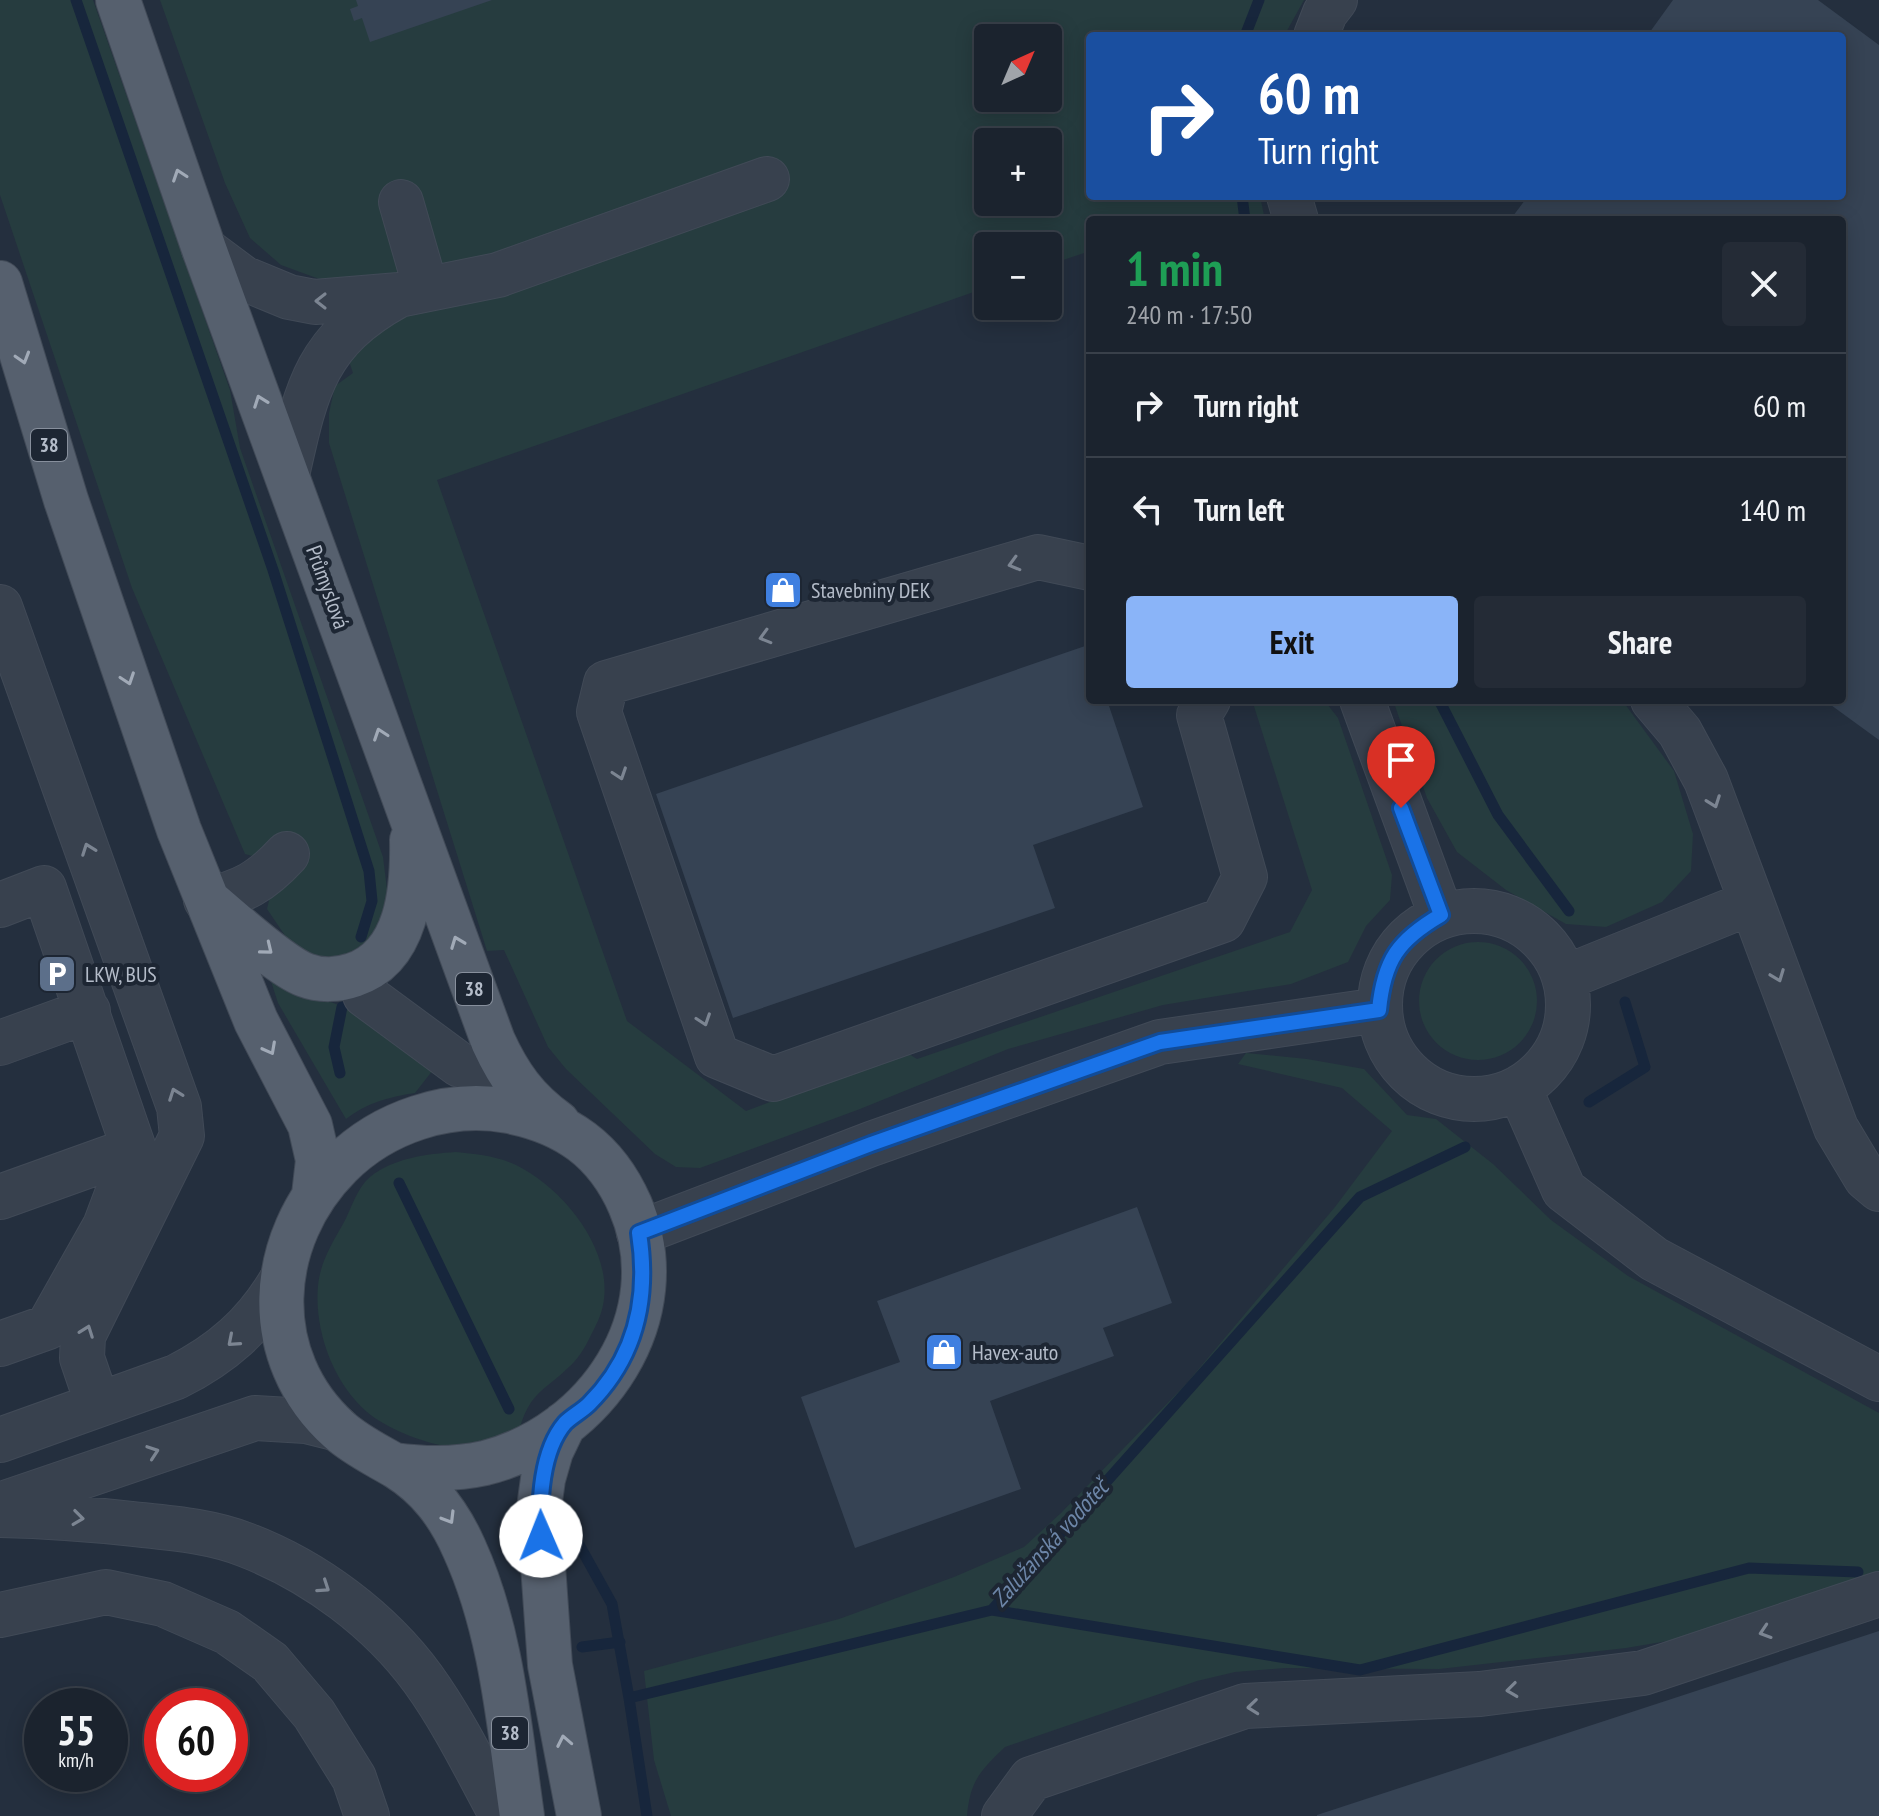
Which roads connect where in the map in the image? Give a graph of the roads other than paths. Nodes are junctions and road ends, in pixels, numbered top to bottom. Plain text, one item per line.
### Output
1 (118, 0) edge
2 (1335, 0) edge
3 (1318, 32) edge
4 (767, 179) dead end
5 (401, 202) dead end
6 (204, 249) junction
7 (0, 283) edge
8 (413, 292) junction
9 (287, 475) junction
10 (1086, 567) edge
11 (0, 607) edge
12 (1206, 704) edge
13 (1363, 704) edge
14 (1656, 704) edge
15 (405, 806) junction
16 (287, 854) dead end
17 (206, 900) junction
18 (1750, 903) junction
19 (0, 905) edge
20 (1441, 915) junction
21 (1564, 978) junction
22 (365, 995) dead end
23 (1379, 1010) junction
24 (88, 1011) junction
25 (0, 1043) edge
26 (507, 1072) junction
27 (1519, 1088) junction
28 (586, 1143) junction
29 (134, 1149) junction
30 (1879, 1189) edge
31 (314, 1195) junction
32 (0, 1197) edge
33 (639, 1233) junction
34 (281, 1281) junction
35 (0, 1344) edge
36 (1879, 1379) edge
37 (98, 1405) junction
38 (564, 1424) junction
39 (338, 1429) junction
40 (0, 1440) edge
41 (394, 1465) junction
42 (0, 1505) edge
43 (0, 1515) edge
44 (1859, 1601) edge
45 (0, 1615) edge
46 (367, 1816) edge
47 (502, 1816) edge
48 (522, 1816) edge
49 (579, 1816) edge
50 (1004, 1816) edge

6 -> 1 main road, Průmyslová / 38
2 - 3 street
4 - 8 street
5 - 8 street
8 -> 6 street
9 -> 6 main road, Průmyslová / 38
7 -> 17 main road, 38
8 - 9 street
15 -> 9 main road, Průmyslová / 38
10 -> 12 street
37 -> 11 street
13 - 20 street
14 -> 18 street
17 -> 15 main road
26 -> 15 main road, Průmyslová / 38
16 - 17 street
17 -> 31 main road, 38
18 - 21 street
18 -> 30 street
19 - 24 street
20 - 21 street
20 - 23 street
21 - 27 street
22 - 26 street
23 - 27 street
23 - 33 street
24 - 25 street
24 - 29 street
26 - 28 main road, Průmyslová / 38
27 - 36 street
28 - 31 main road
28 - 33 main road, 38
29 - 32 street
29 - 35 street
31 - 34 main road, 38
33 - 38 main road, 38
34 -> 37 street
34 - 39 main road, 38
37 - 40 street
38 - 41 main road
49 -> 38 main road, 38
39 - 41 main road, 38
42 -> 39 street
41 -> 48 main road, 38
43 -> 47 street
44 -> 50 street
45 - 46 street

